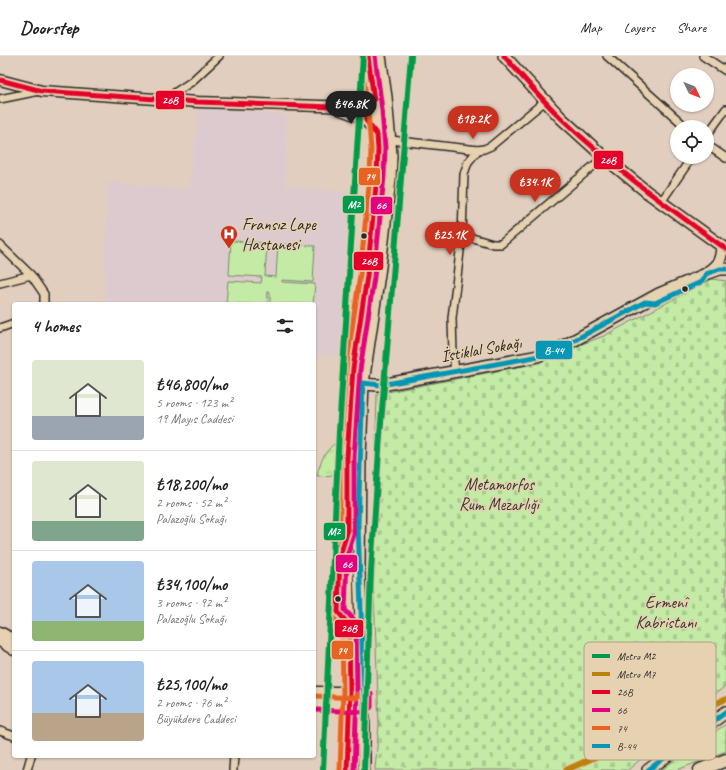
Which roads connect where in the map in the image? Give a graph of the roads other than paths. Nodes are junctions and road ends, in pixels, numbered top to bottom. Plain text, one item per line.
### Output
1 (219, 56) edge
2 (368, 56) edge
3 (380, 56) edge
4 (504, 56) edge
5 (607, 56) edge
6 (703, 56) edge
7 (726, 71) edge
8 (0, 80) edge
9 (42, 91) junction
10 (0, 99) edge
11 (164, 100) junction
12 (374, 100) junction
13 (545, 101) junction
14 (332, 107) junction
15 (726, 110) edge
16 (678, 120) edge
17 (714, 126) edge
18 (377, 135) junction
19 (391, 140) junction
20 (478, 150) junction
21 (714, 150) edge
22 (604, 157) junction
23 (726, 158) edge
24 (687, 164) edge
25 (661, 202) junction
26 (462, 235) junction
27 (0, 245) edge
28 (724, 248) edge
29 (726, 269) edge
30 (706, 274) junction
31 (31, 275) junction
32 (0, 283) edge
33 (44, 302) edge
34 (12, 324) edge
35 (0, 328) edge
36 (354, 357) junction
37 (455, 371) junction
38 (363, 383) junction
39 (0, 632) edge
40 (12, 639) edge
41 (0, 641) edge
42 (12, 649) edge
43 (364, 691) junction
44 (316, 692) edge
45 (350, 692) junction
46 (316, 703) edge
47 (349, 704) junction
48 (364, 705) junction
49 (726, 712) edge
50 (716, 719) edge
51 (0, 731) edge
52 (12, 735) edge
53 (30, 758) edge
54 (234, 758) edge
55 (661, 760) edge
56 (726, 760) edge
57 (27, 770) edge
58 (233, 770) edge
59 (347, 770) edge
60 (364, 770) edge
61 (648, 770) edge
62 (700, 770) edge

1 - 11 street
2 - 12 main road
3 - 19 main road
4 - 13 main road
5 - 16 street
6 - 7 street
8 - 9 main road
9 - 10 street
9 - 11 main road
11 - 14 main road
12 - 14 main road
12 - 18 main road
13 - 20 street
13 - 22 main road
14 - 18 main road
15 - 17 street
18 - 36 main road
19 - 20 street
19 - 38 main road
20 - 26 street
21 - 23 street
22 - 25 main road
22 - 26 street
24 - 25 street
25 - 28 main road
26 - 37 street
27 - 31 street
28 - 30 main road
29 - 30 main road
30 - 37 main road, İstiklal Sokağı
31 - 32 street
31 - 33 street
34 - 35 street
36 - 38 main road
36 - 45 main road
37 - 38 main road, İstiklal Sokağı
38 - 43 main road
39 - 40 main road
41 - 42 main road
43 - 45 main road
43 - 48 main road
44 - 45 main road
45 - 47 main road
46 - 47 main road
47 - 48 main road
47 - 59 main road
48 - 60 main road
49 - 50 main road
51 - 52 street
53 - 57 street
54 - 58 street
55 - 61 main road
56 - 62 highway

